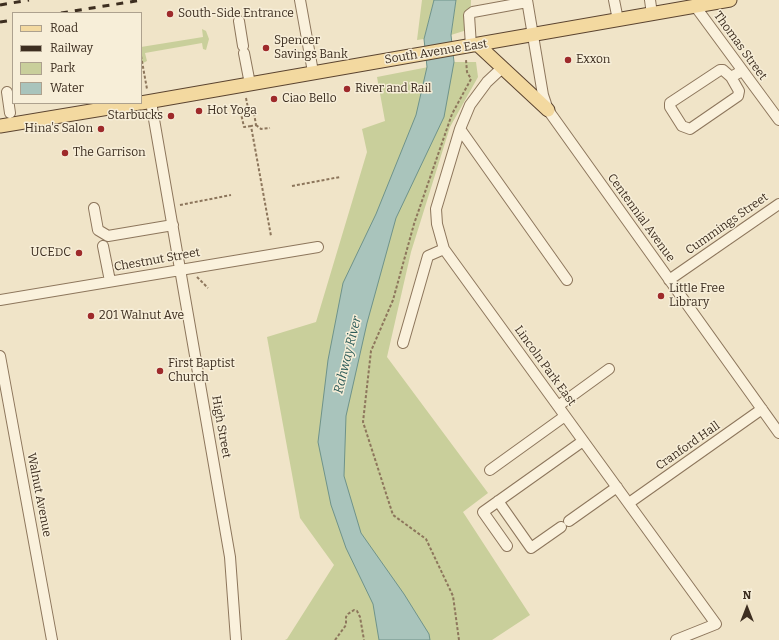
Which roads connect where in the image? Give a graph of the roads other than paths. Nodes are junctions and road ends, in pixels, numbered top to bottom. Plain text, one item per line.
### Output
1 (300, 0) edge
2 (614, 0) edge
3 (650, 0) edge
4 (730, 0) edge
5 (527, 1) edge
6 (687, 5) edge
7 (652, 14) junction
8 (618, 20) junction
9 (239, 21) dead end
10 (532, 35) junction
11 (470, 50) junction
12 (502, 68) junction
13 (742, 71) junction
14 (314, 72) junction
15 (731, 77) junction
16 (250, 84) junction
17 (7, 92) dead end
18 (145, 99) edge
19 (118, 104) edge
20 (548, 110) junction
21 (10, 113) dead end
22 (779, 120) edge
23 (0, 126) edge
24 (460, 129) junction
25 (779, 204) edge
26 (94, 208) dead end
27 (173, 225) junction
28 (103, 246) dead end
29 (318, 247) dead end
30 (444, 249) junction
31 (180, 269) junction
32 (567, 280) dead end
33 (669, 280) junction
34 (110, 281) junction
35 (0, 300) edge
36 (403, 343) dead end
37 (0, 356) edge
38 (609, 369) dead end
39 (558, 406) junction
40 (762, 409) junction
41 (566, 416) junction
42 (779, 432) edge
43 (583, 441) junction
44 (490, 470) dead end
45 (617, 487) junction
46 (498, 501) junction
47 (629, 503) junction
48 (507, 546) dead end
49 (52, 640) edge
50 (236, 640) edge
51 (676, 640) edge

1 - 14 street
2 - 8 street
3 - 7 street
4 - 6 main road, South Avenue East
5 - 10 street, Centennial Avenue
5 - 11 street
6 - 7 main road, South Avenue East
6 - 13 street, Thomas Street
7 - 8 main road, South Avenue East
8 - 10 main road, South Avenue East
9 - 16 street
10 - 11 main road, South Avenue East
10 - 20 street, Centennial Avenue
11 - 12 main road
11 - 14 main road, South Avenue East
12 - 20 main road
12 - 24 street, Lincoln Park East
13 - 15 street
13 - 22 street, Thomas Street
14 - 16 main road, South Avenue East
15 - 15 street
16 - 18 main road, South Avenue East
17 - 21 street
18 - 27 street, High Street
19 - 23 main road, South Avenue East
20 - 33 street, Centennial Avenue
24 - 30 street, Lincoln Park East
24 - 32 street
25 - 33 street, Cummings Street
26 - 27 street
27 - 31 street, High Street
28 - 34 street
29 - 31 street, Chestnut Street
30 - 36 street
30 - 39 street, Lincoln Park East
31 - 34 street, Chestnut Street
31 - 50 street, High Street
33 - 40 street, Centennial Avenue
34 - 35 street, Chestnut Street
37 - 49 street, Walnut Avenue
38 - 39 street
39 - 41 street, Lincoln Park East
40 - 42 street, Centennial Avenue
40 - 47 street, Cranford Hall
41 - 43 street, Lincoln Park East
41 - 44 street
43 - 45 street, Lincoln Park East
43 - 46 street
45 - 46 street
45 - 47 street, Lincoln Park East
46 - 48 street
47 - 51 street, Lincoln Park East

